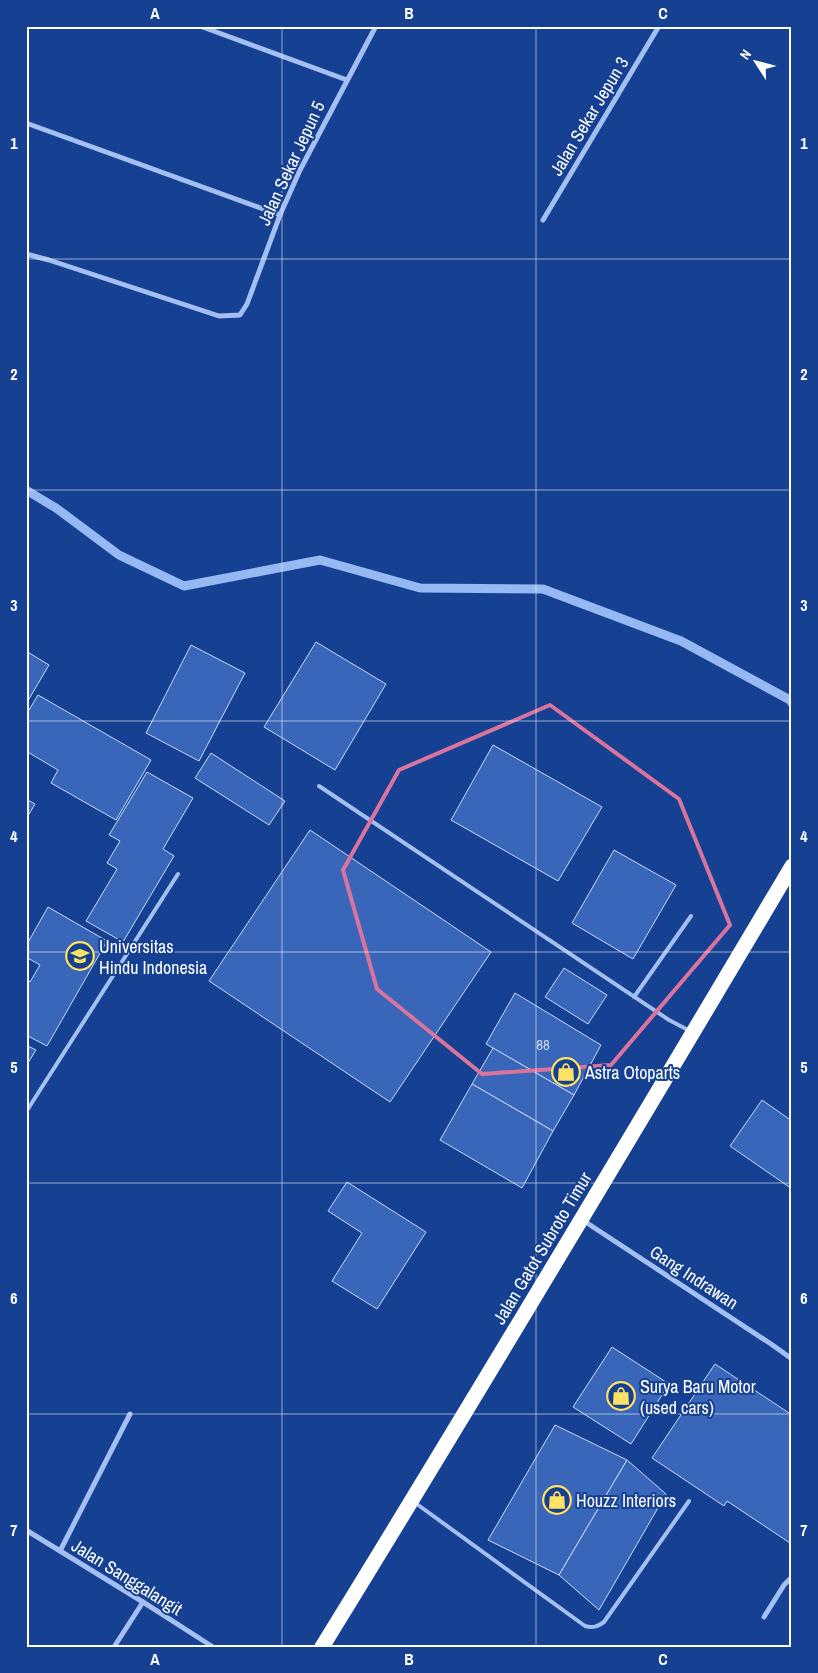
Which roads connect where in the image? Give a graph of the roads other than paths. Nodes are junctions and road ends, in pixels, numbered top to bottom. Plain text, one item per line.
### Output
1 (200, 26) edge
2 (376, 26) edge
3 (659, 26) edge
4 (347, 80) junction
5 (26, 123) edge
6 (280, 215) junction
7 (543, 220) dead end
8 (26, 254) edge
9 (319, 786) dead end
10 (792, 866) edge
11 (178, 874) dead end
12 (691, 916) dead end
13 (634, 997) junction
14 (694, 1033) junction
15 (26, 1112) edge
16 (581, 1219) junction
17 (792, 1359) edge
18 (130, 1414) dead end
19 (412, 1501) junction
20 (689, 1501) dead end
21 (26, 1530) edge
22 (60, 1551) junction
23 (792, 1577) edge
24 (143, 1602) junction
25 (764, 1616) dead end
26 (114, 1647) edge
27 (213, 1647) edge
28 (322, 1647) edge

1 - 4 street
2 - 4 street, Jalan Sekar Jepun 5
3 - 7 street, Jalan Sekar Jepun 3
4 - 6 street, Jalan Sekar Jepun 5
5 - 6 street
6 - 8 street, Jalan Sekar Jepun 5
9 - 13 lane
10 - 14 highway, Jalan Gatot Subroto Timur
11 - 15 lane
12 - 13 lane
13 - 14 lane
14 - 16 highway, Jalan Gatot Subroto Timur
16 - 17 street, Gang Indrawan
16 - 19 highway, Jalan Gatot Subroto Timur
18 - 22 street
19 - 20 lane
19 - 28 highway, Jalan Gatot Subroto Timur
21 - 22 street, Jalan Sanggalangit
22 - 24 street, Jalan Sanggalangit
23 - 25 street
24 - 26 street
24 - 27 street, Jalan Sanggalangit

